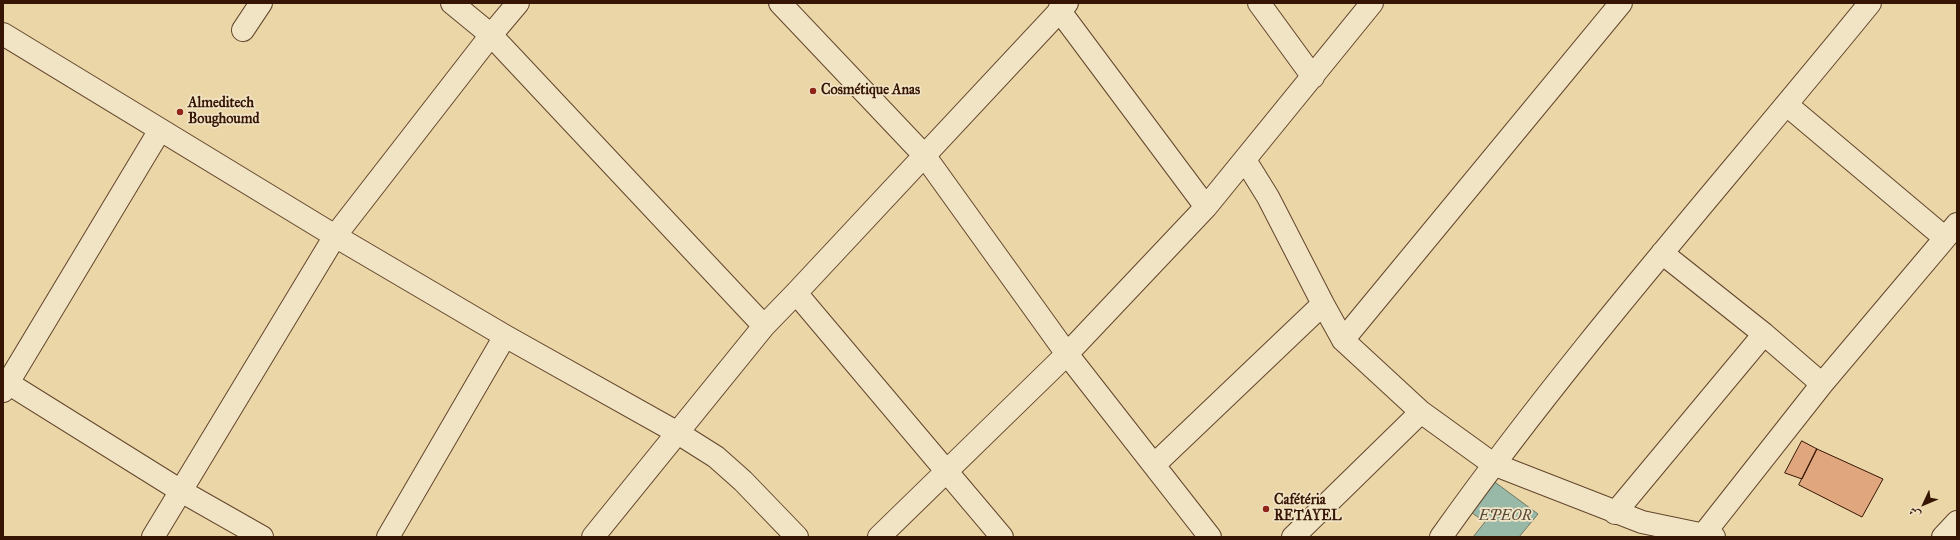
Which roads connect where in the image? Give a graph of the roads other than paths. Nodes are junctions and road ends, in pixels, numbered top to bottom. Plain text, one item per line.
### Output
1 (261, 3) edge
2 (452, 3) edge
3 (518, 3) edge
4 (1259, 3) edge
5 (1372, 3) edge
6 (1621, 3) edge
7 (1870, 3) edge
8 (789, 6) edge
9 (1063, 7) edge
10 (243, 30) dead end
11 (3, 34) edge
12 (491, 35) junction
13 (1313, 77) junction
14 (1787, 105) junction
15 (160, 130) junction
16 (924, 155) junction
17 (1245, 160) junction
18 (1206, 208) junction
19 (1951, 231) edge
20 (335, 236) junction
21 (1662, 253) junction
22 (796, 293) junction
23 (1323, 304) junction
24 (764, 326) junction
25 (1764, 334) junction
26 (505, 336) junction
27 (1343, 340) junction
28 (1067, 354) junction
29 (1822, 384) junction
30 (5, 385) edge
31 (1421, 412) junction
32 (678, 432) junction
33 (1493, 464) junction
34 (1154, 465) junction
35 (946, 471) junction
36 (181, 491) junction
37 (1615, 513) junction
38 (1957, 522) edge
39 (1636, 530) edge
40 (1709, 536) edge
41 (153, 537) edge
42 (262, 537) edge
43 (388, 537) edge
44 (593, 537) edge
45 (797, 537) edge
46 (878, 537) edge
47 (1002, 537) edge
48 (1210, 537) edge
49 (1293, 537) edge
50 (1441, 537) edge
51 (1943, 537) edge

1 - 10 street
2 - 12 street
3 - 12 street
4 - 13 street
5 - 13 street
6 - 27 street
7 - 14 street
8 - 16 street
9 - 16 street
9 - 18 street
11 - 15 street
12 - 20 street
12 - 24 street
13 - 17 street
14 - 19 street
14 - 21 street
15 - 20 street
15 - 30 street
16 - 22 street
16 - 28 street
17 - 18 street
17 - 23 street
18 - 28 street
19 - 29 street
20 - 26 street
20 - 36 street
21 - 25 street
21 - 33 street
22 - 24 street
22 - 35 street
23 - 27 street
23 - 34 street
24 - 32 street
25 - 29 street
25 - 37 street
26 - 32 street
26 - 43 street
27 - 31 street
28 - 34 street
28 - 35 street
29 - 40 street
30 - 36 street
31 - 33 street
31 - 49 street
32 - 44 street
32 - 45 street
33 - 37 street
33 - 50 street
34 - 48 street
35 - 46 street
35 - 47 street
36 - 41 street
36 - 42 street
37 - 39 street
38 - 51 street
39 - 40 street

